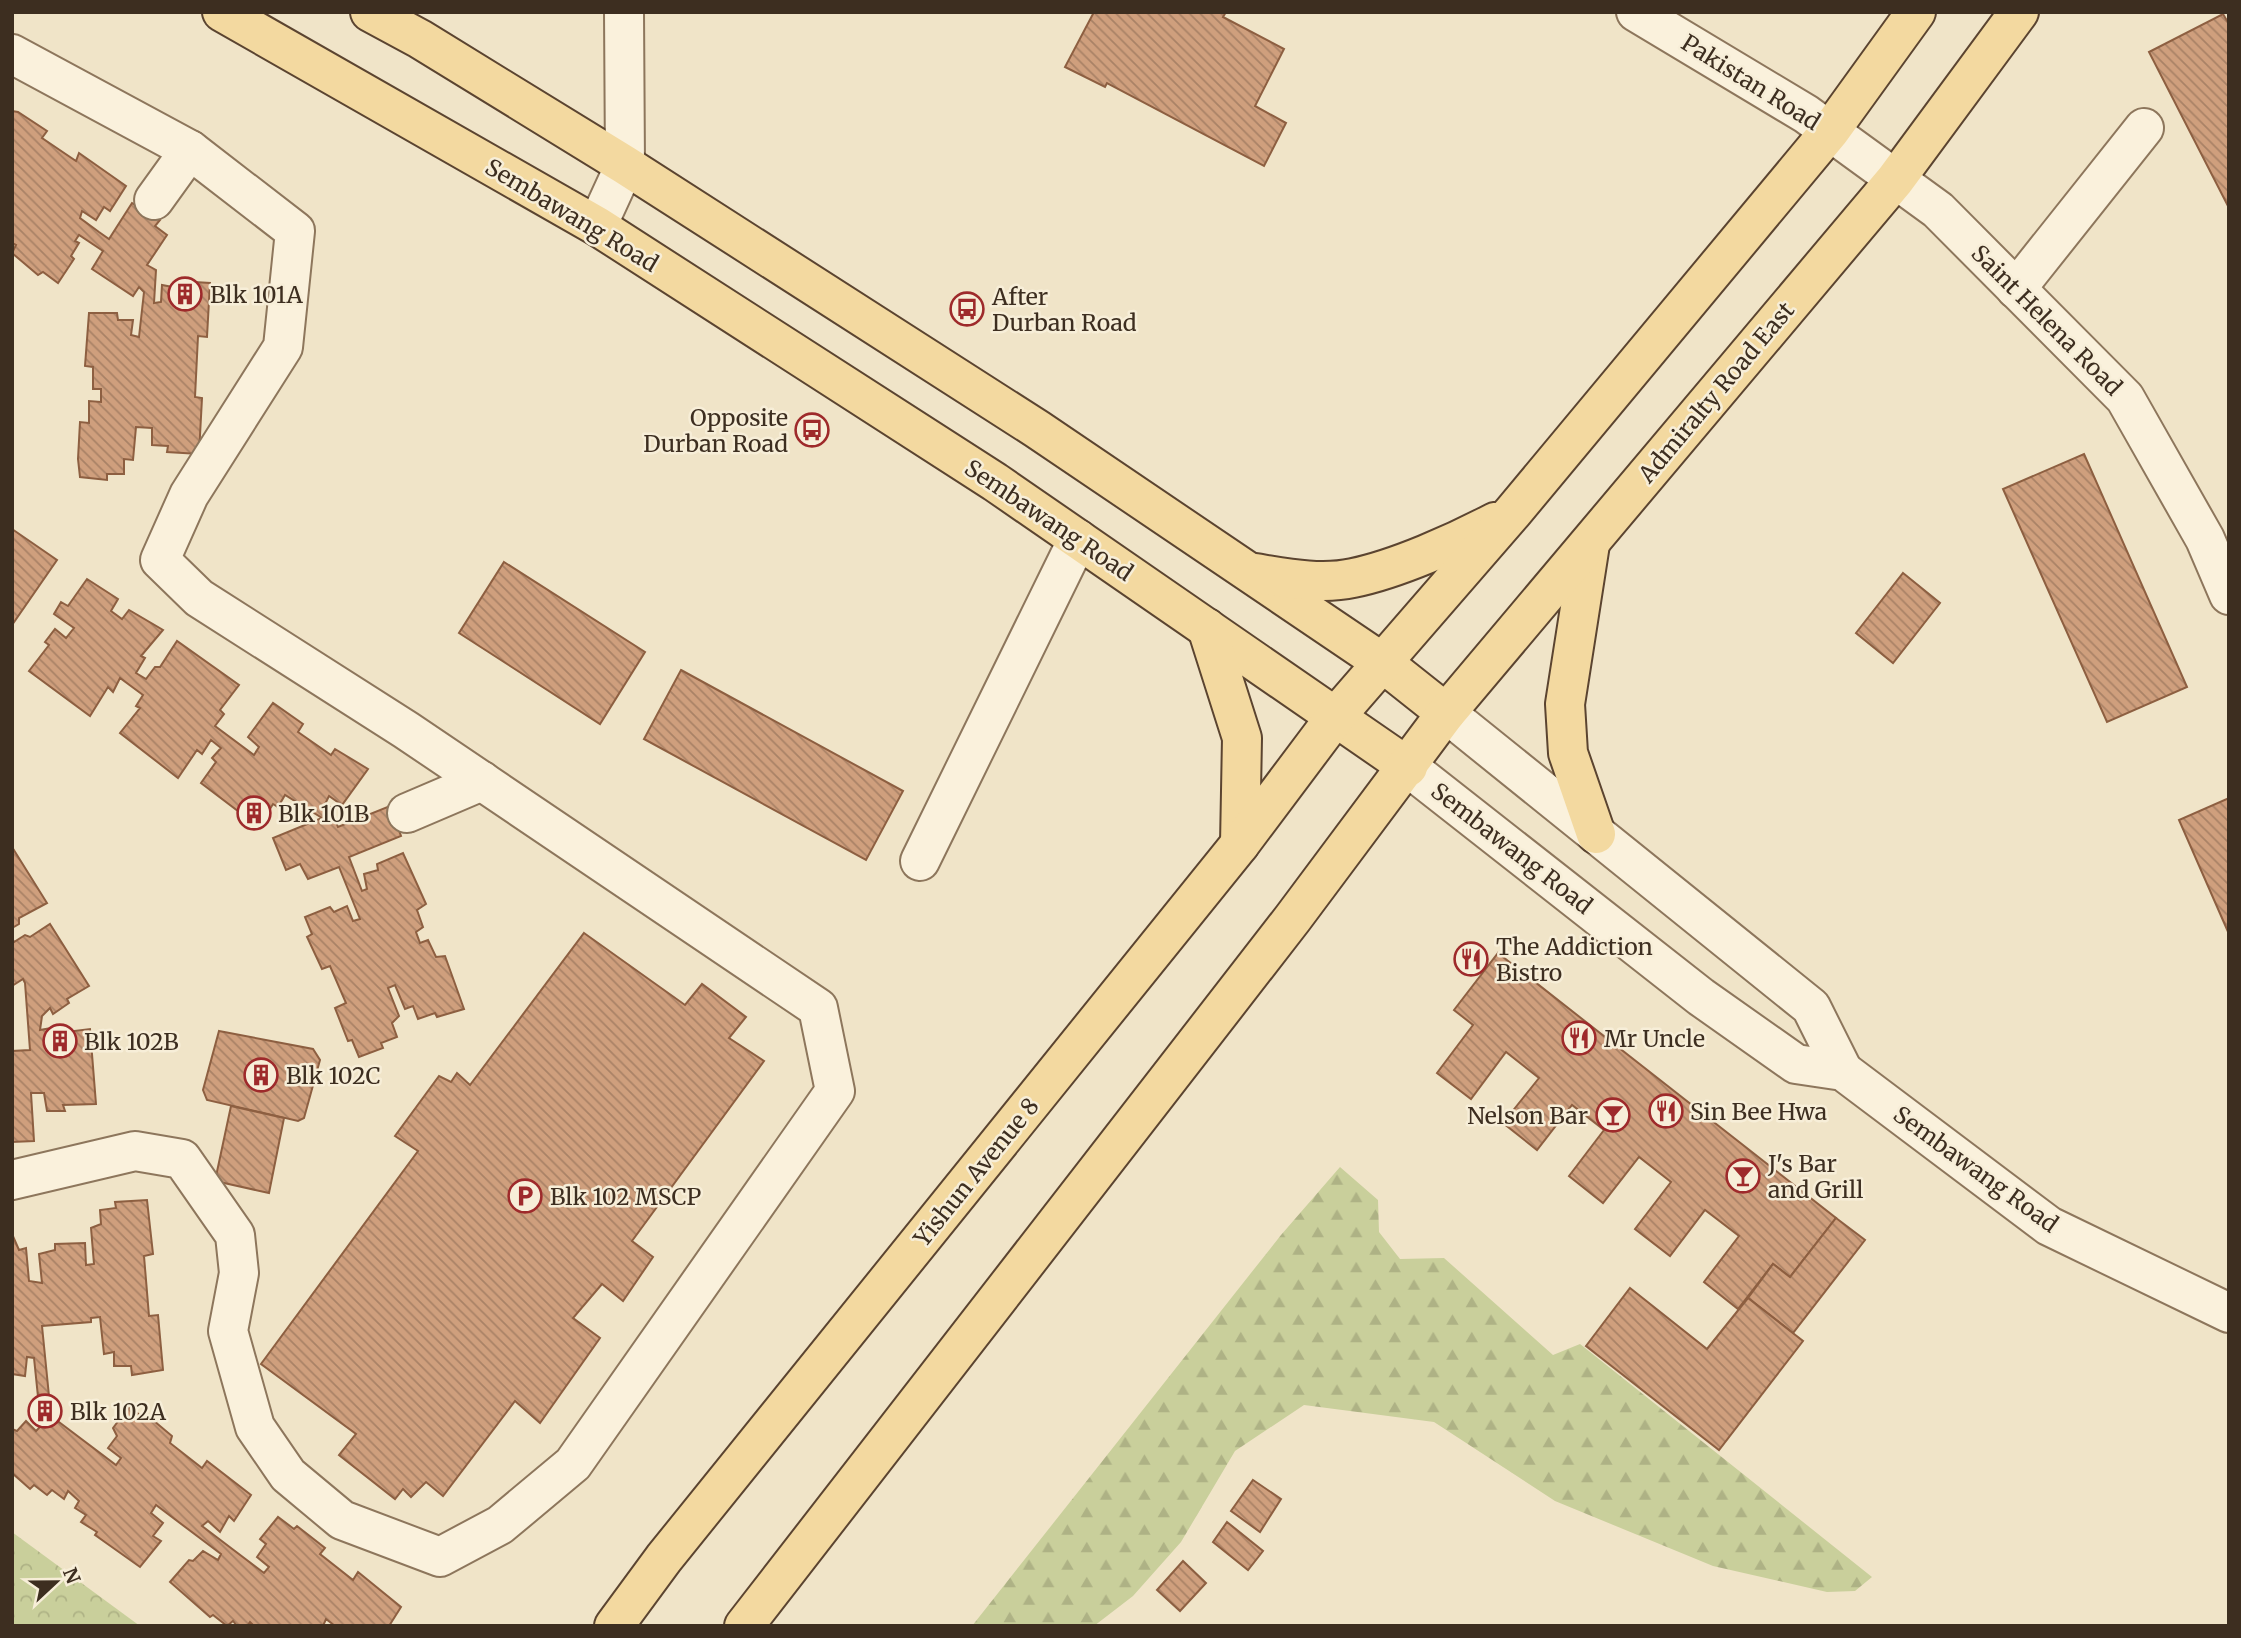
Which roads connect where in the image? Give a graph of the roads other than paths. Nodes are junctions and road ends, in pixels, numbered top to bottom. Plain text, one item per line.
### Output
1 (222, 12) edge
2 (369, 12) edge
3 (624, 12) edge
4 (1636, 12) edge
5 (1916, 12) edge
6 (2019, 12) edge
7 (12, 54) edge
8 (2144, 128) dead end
9 (1830, 131) junction
10 (190, 150) junction
11 (625, 165) junction
12 (1895, 180) junction
13 (154, 201) dead end
14 (597, 226) junction
15 (2016, 289) junction
16 (1513, 512) junction
17 (1078, 539) junction
18 (1590, 544) junction
19 (1250, 573) junction
20 (2229, 594) edge
21 (1208, 628) junction
22 (1383, 663) junction
23 (1446, 713) junction
24 (1336, 716) junction
25 (1408, 767) junction
26 (482, 781) junction
27 (407, 813) dead end
28 (1596, 834) junction
29 (1240, 844) junction
30 (920, 861) dead end
31 (1843, 1071) junction
32 (12, 1180) edge
33 (2229, 1313) edge
34 (754, 1612) edge
35 (614, 1626) edge

1 - 14 main road, Sembawang Road
2 - 11 main road, Sembawang Road
3 - 11 street
4 - 9 street, Pakistan Road
5 - 9 main road
6 - 12 main road, Admiralty Road East
7 - 10 street
8 - 15 street
9 - 12 street, Pakistan Road
9 - 16 main road
10 - 13 street
10 - 26 street
11 - 14 street
11 - 19 main road, Sembawang Road
12 - 15 street, Saint Helena Road
12 - 18 main road, Admiralty Road East
14 - 17 main road, Sembawang Road
15 - 20 street, Saint Helena Road
16 - 19 main road
16 - 22 main road
17 - 21 main road, Sembawang Road
17 - 30 street
18 - 23 main road, Admiralty Road East
18 - 28 main road
19 - 22 main road, Sembawang Road
21 - 24 main road, Sembawang Road
21 - 29 main road
22 - 23 main road, Sembawang Road
22 - 24 main road
23 - 25 main road, Admiralty Road East
23 - 28 street, Sembawang Road
24 - 25 main road, Sembawang Road
24 - 29 main road, Yishun Avenue 8
25 - 31 street, Sembawang Road
25 - 34 main road
26 - 27 street
26 - 32 street
28 - 31 street, Sembawang Road
29 - 35 main road, Yishun Avenue 8
31 - 33 street, Sembawang Road

